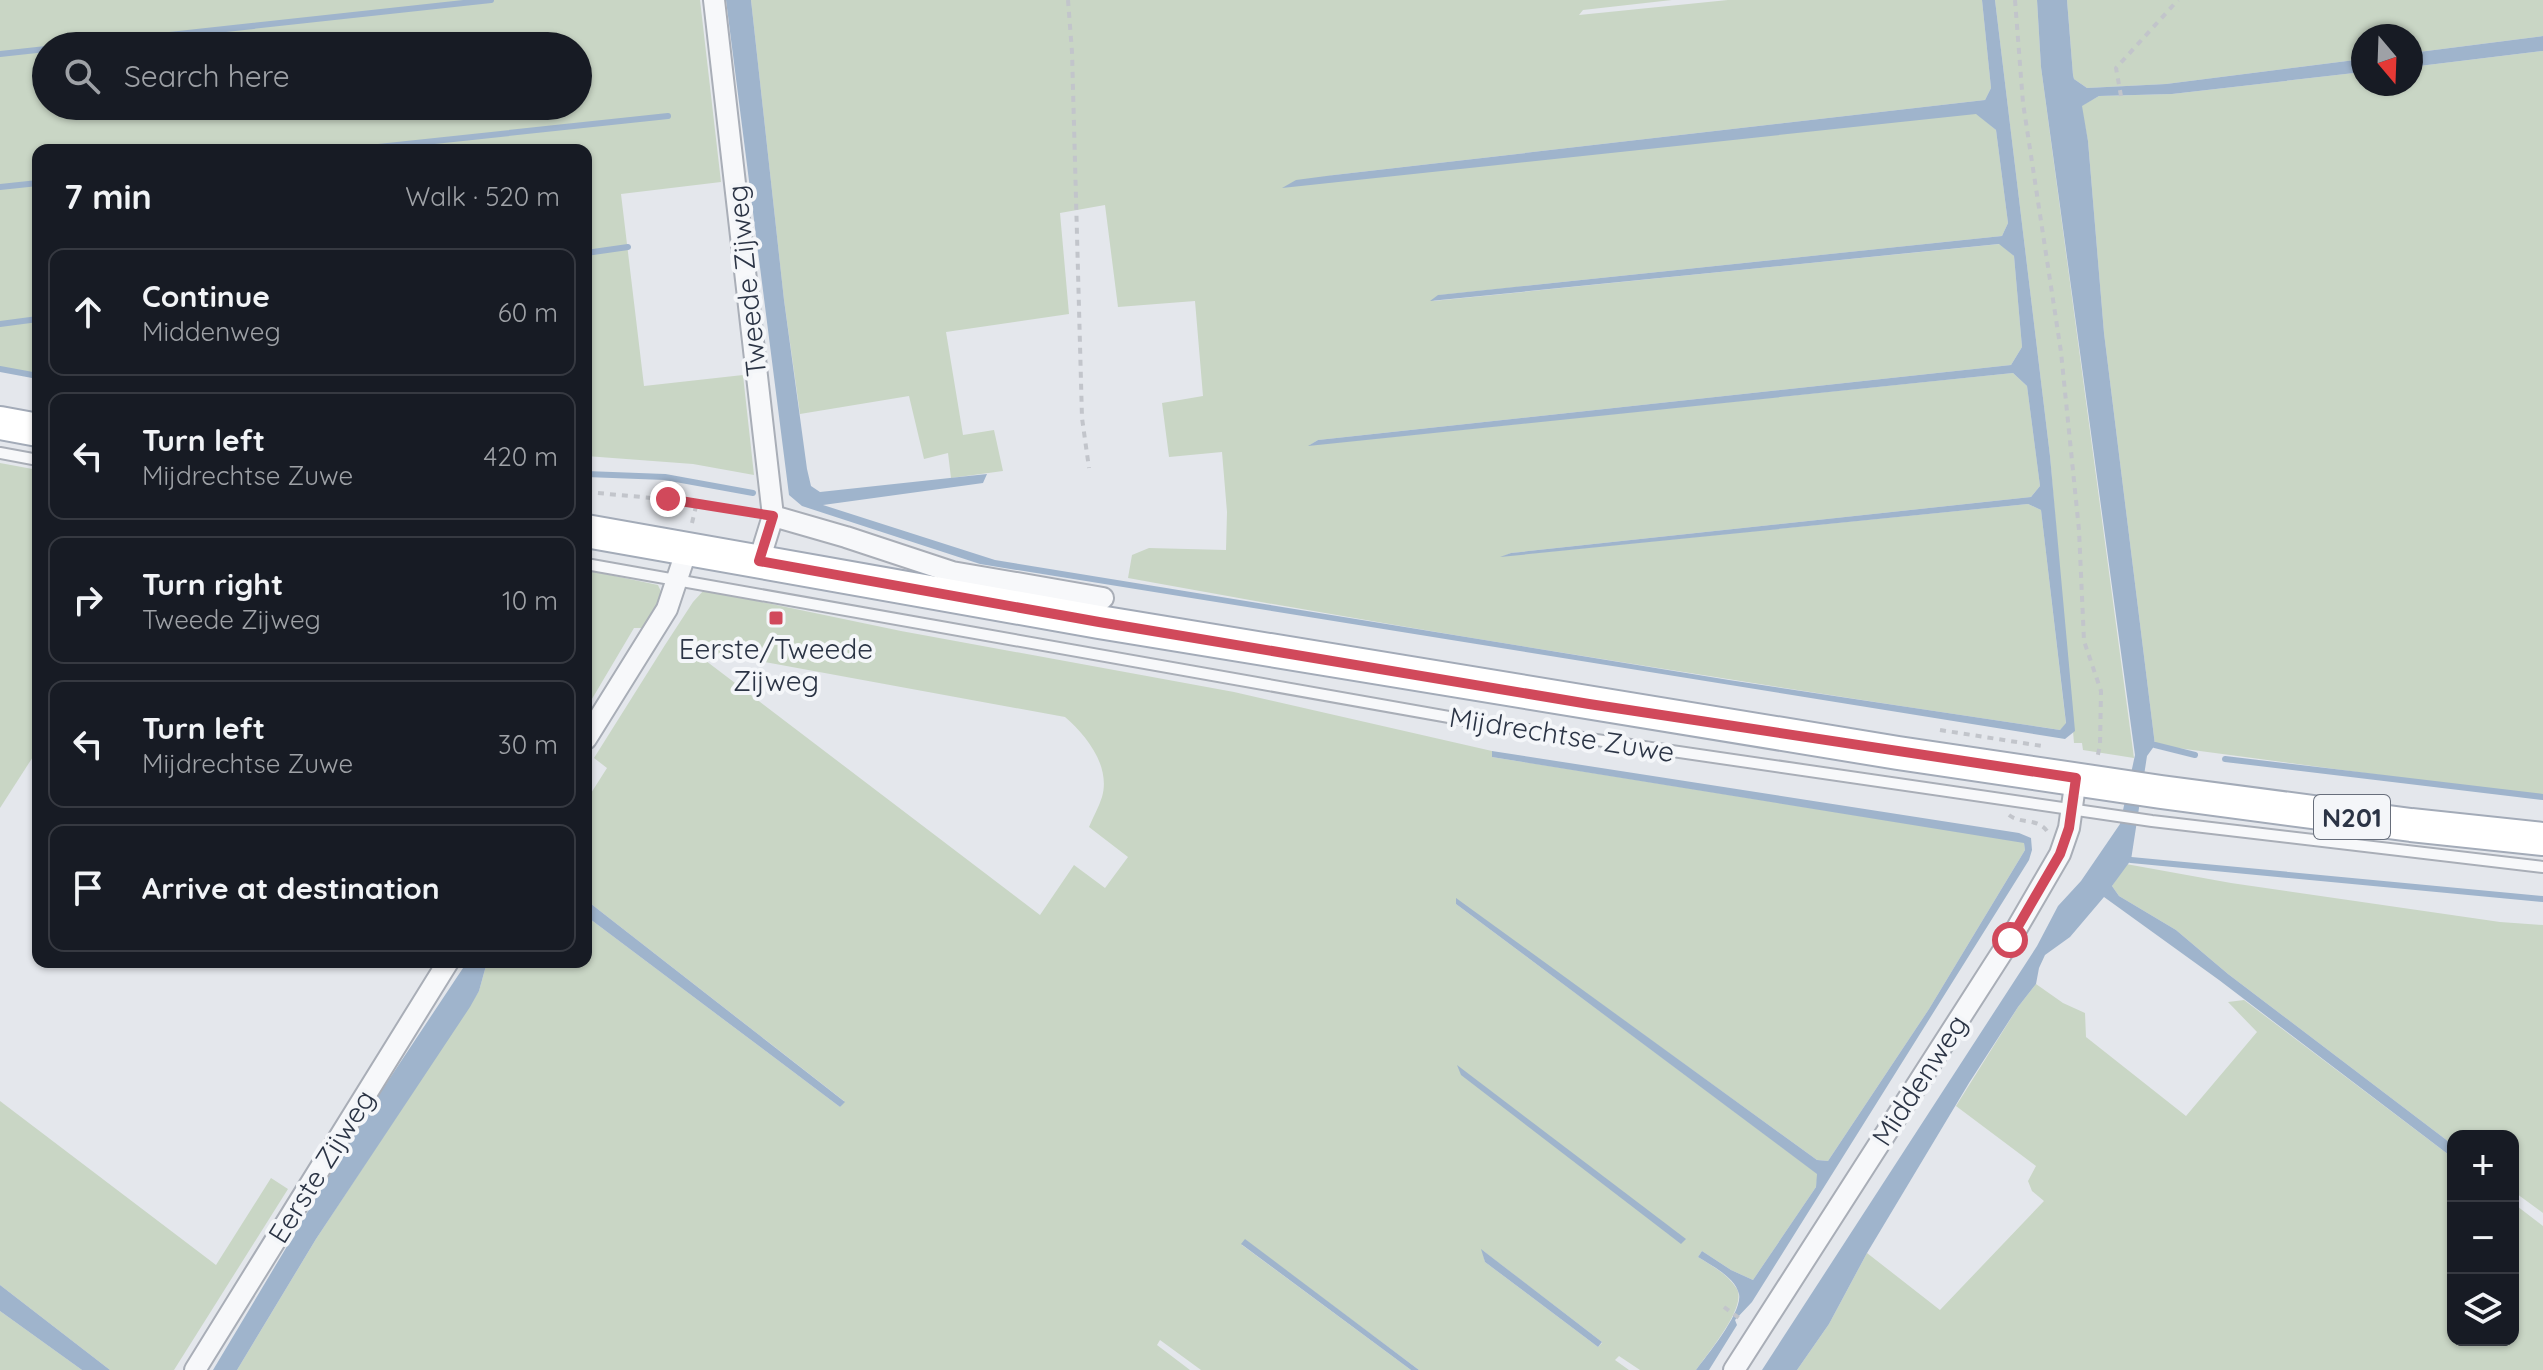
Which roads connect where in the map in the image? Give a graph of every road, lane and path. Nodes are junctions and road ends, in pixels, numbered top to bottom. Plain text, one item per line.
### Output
1 (714, 0) edge
2 (1068, 0) edge
3 (2015, 0) edge
4 (2178, 0) edge
5 (2121, 96) dead end
6 (0, 423) edge
7 (32, 429) edge
8 (0, 453) edge
9 (32, 459) edge
10 (1089, 468) dead end
11 (592, 493) edge
12 (668, 499) junction
13 (664, 515) dead end
14 (773, 516) junction
15 (592, 532) edge
16 (687, 549) junction
17 (759, 561) junction
18 (592, 565) edge
19 (679, 580) junction
20 (1103, 598) dead end
21 (592, 729) edge
22 (2082, 782) junction
23 (2157, 807) junction
24 (2543, 839) edge
25 (2543, 867) edge
26 (444, 968) edge
27 (1724, 1307) dead end
28 (1750, 1325) dead end
29 (195, 1370) edge
30 (1734, 1370) edge

1 - 14 street, Tweede Zijweg
2 - 10 path
3 - 22 path
4 - 5 path
6 - 7 main road
8 - 9 lane
11 - 12 path
12 - 13 path
12 - 14 path
14 - 17 street, Tweede Zijweg
14 - 20 street
15 - 16 main road, Mijdrechtse Zuwe / N201
16 - 17 main road, Mijdrechtse Zuwe / N201
16 - 19 street
17 - 22 main road, Mijdrechtse Zuwe / N201
18 - 19 lane, Mijdrechtse Zuwe
19 - 21 street
19 - 22 lane, Mijdrechtse Zuwe
22 - 23 main road, Mijdrechtse Zuwe / N201
22 - 23 lane, Mijdrechtse Zuwe
22 - 30 street, Middenweg
23 - 24 main road, Mijdrechtse Zuwe / N201
23 - 25 lane, Mijdrechtse Zuwe
26 - 29 street, Eerste Zijweg
27 - 28 path

